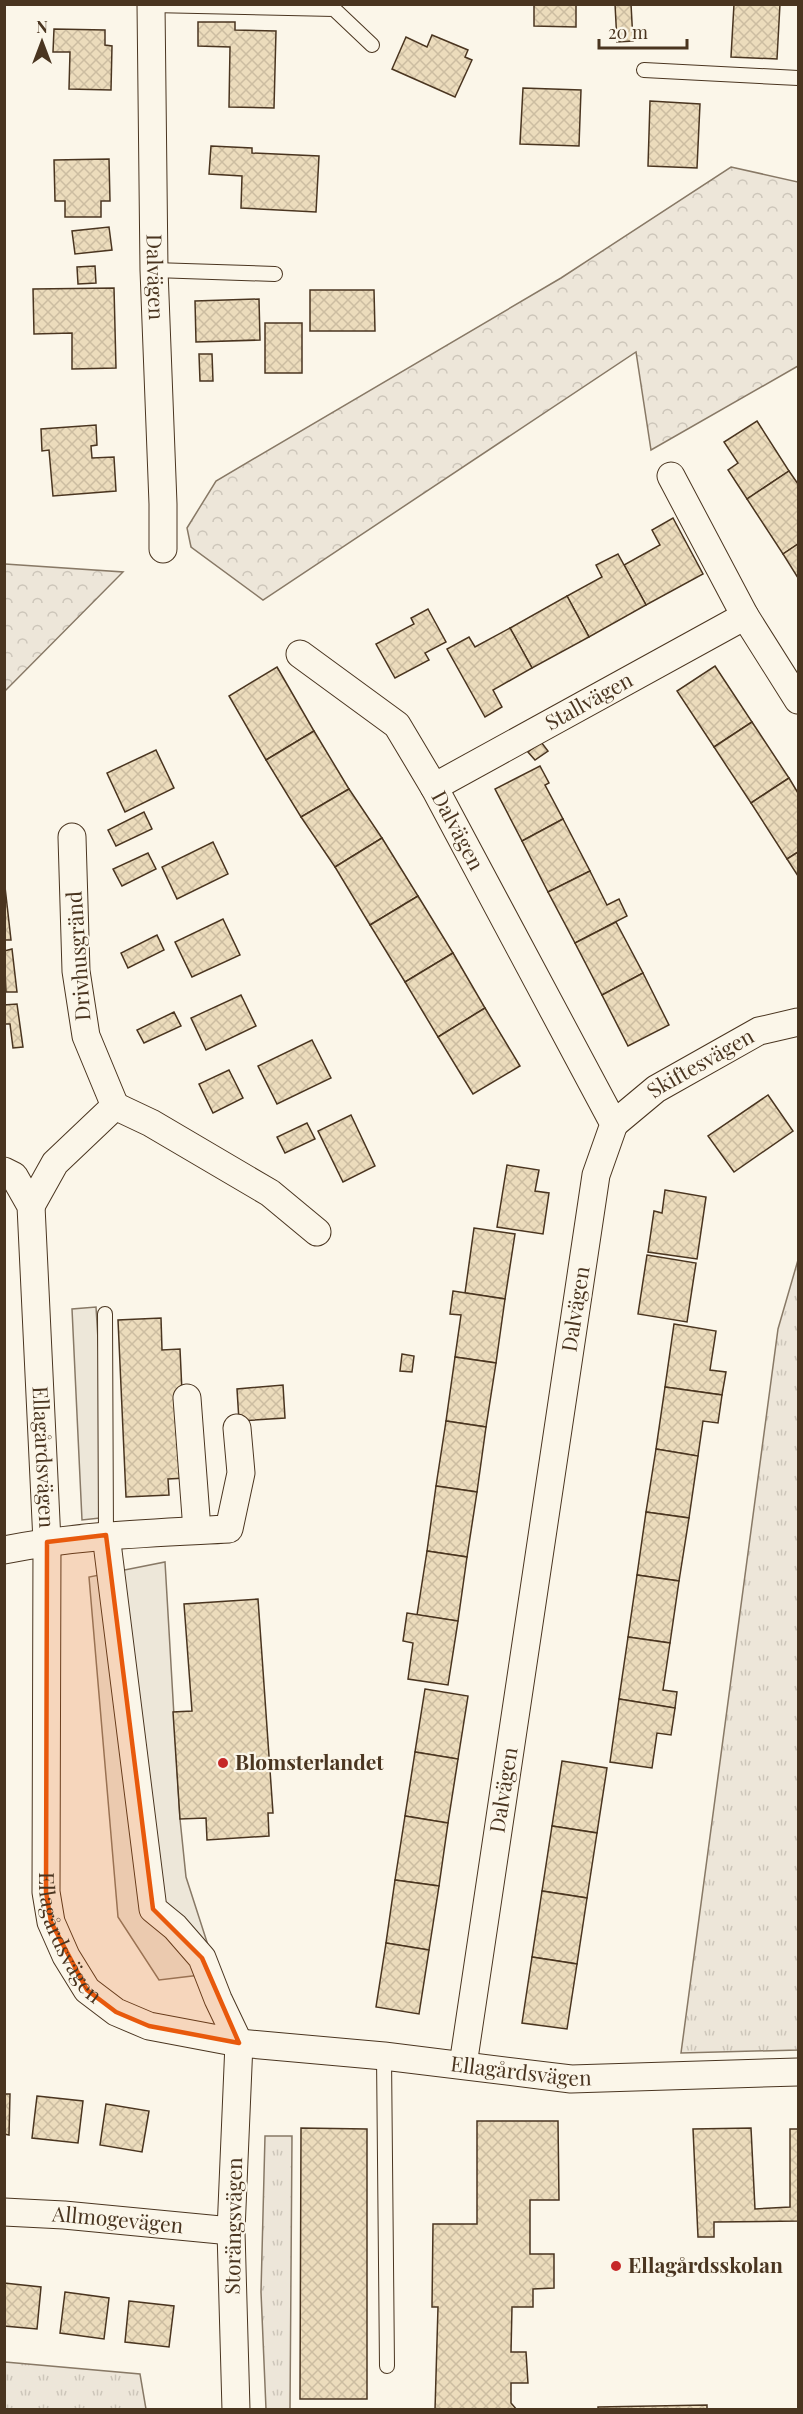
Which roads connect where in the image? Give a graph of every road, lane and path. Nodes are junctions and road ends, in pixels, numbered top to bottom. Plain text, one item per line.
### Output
1 (151, 5) edge
2 (372, 45) dead end
3 (644, 70) dead end
4 (798, 78) edge
5 (154, 270) junction
6 (274, 274) dead end
7 (671, 476) dead end
8 (163, 549) dead end
9 (745, 615) junction
10 (300, 654) dead end
11 (798, 700) edge
12 (434, 787) junction
13 (72, 837) dead end
14 (798, 1022) edge
15 (115, 1106) junction
16 (614, 1124) junction
17 (4, 1171) edge
18 (31, 1206) junction
19 (317, 1232) dead end
20 (105, 1314) dead end
21 (187, 1398) dead end
22 (237, 1428) dead end
23 (197, 1530) junction
24 (106, 1535) junction
25 (47, 1542) junction
26 (4, 1550) edge
27 (239, 2043) junction
28 (384, 2056) junction
29 (463, 2065) junction
30 (798, 2072) edge
31 (4, 2212) edge
32 (231, 2231) junction
33 (387, 2366) dead end
34 (236, 2409) edge

1 - 2 lane
1 - 5 street, Dalvägen
3 - 4 lane
5 - 6 lane
5 - 8 street, Dalvägen
7 - 9 street
9 - 11 street
9 - 12 street, Stallvägen
10 - 12 street, Dalvägen
12 - 16 street, Dalvägen
13 - 15 street, Drivhusgränd
14 - 16 street, Skiftesvägen
15 - 18 street
15 - 19 street
16 - 29 street, Dalvägen
17 - 18 street, Ellagårdsvägen
18 - 25 street, Ellagårdsvägen
20 - 24 lane
21 - 23 street
22 - 23 street
23 - 24 street
24 - 25 street
24 - 27 street
25 - 26 street
25 - 27 street, Ellagårdsvägen
27 - 28 street, Ellagårdsvägen
27 - 32 street, Storängsvägen
28 - 29 street, Ellagårdsvägen
28 - 33 lane
29 - 30 street, Ellagårdsvägen
31 - 32 street, Allmogevägen
32 - 34 street, Storängsvägen

